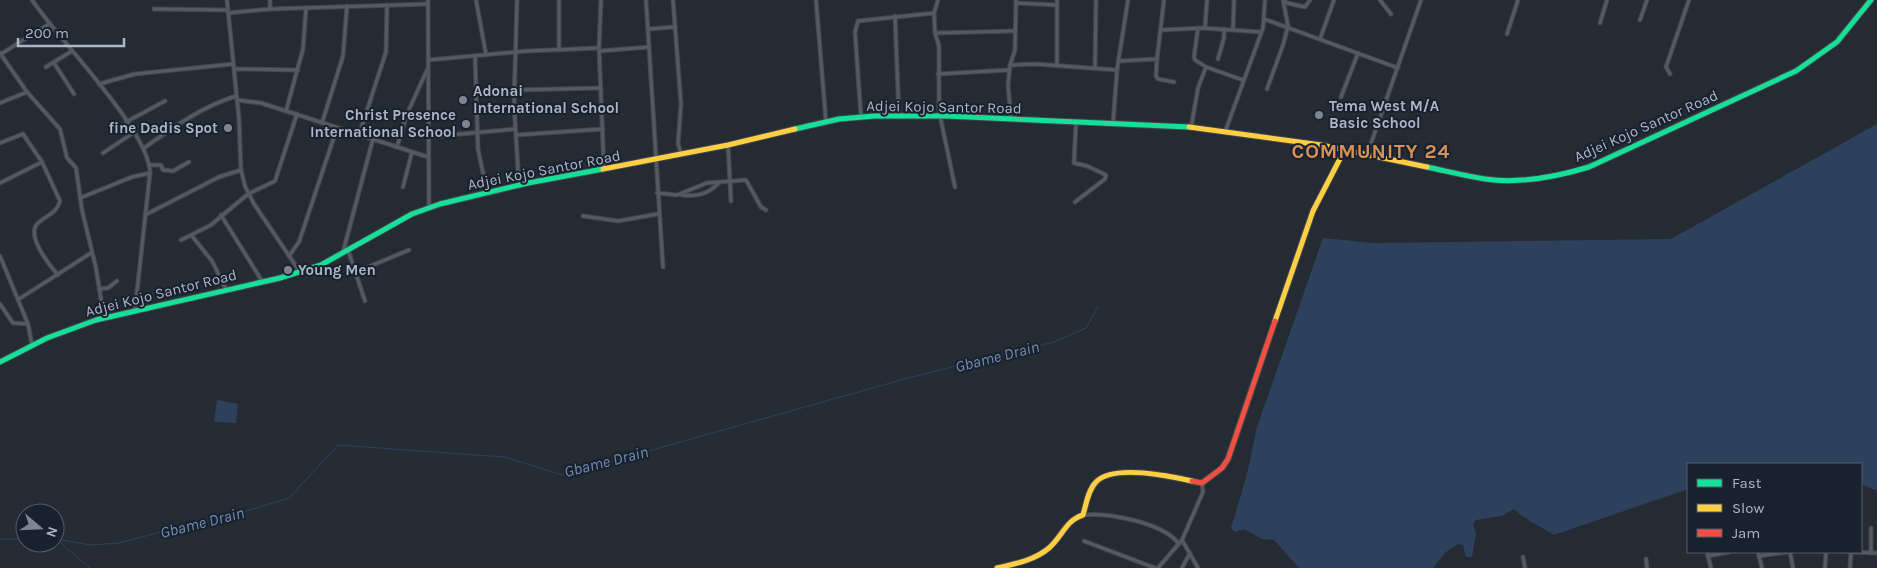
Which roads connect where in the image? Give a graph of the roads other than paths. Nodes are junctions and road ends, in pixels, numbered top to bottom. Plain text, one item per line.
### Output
1 (32, 0) edge
2 (227, 0) edge
3 (270, 0) edge
4 (320, 0) edge
5 (476, 0) edge
6 (517, 0) edge
7 (559, 0) edge
8 (601, 0) edge
9 (646, 0) edge
10 (673, 0) edge
11 (816, 0) edge
12 (938, 0) edge
13 (1057, 0) edge
14 (1096, 0) edge
15 (1128, 0) edge
16 (1164, 0) edge
17 (1206, 0) edge
18 (1234, 0) edge
19 (1265, 0) edge
20 (1284, 0) edge
21 (1310, 0) edge
22 (1334, 0) edge
23 (1380, 0) edge
24 (1422, 0) edge
25 (1518, 0) edge
26 (1607, 0) edge
27 (1647, 0) edge
28 (1689, 0) edge
29 (1871, 0) edge
30 (428, 2) edge
31 (1016, 2) edge
32 (387, 5) junction
33 (1057, 5) junction
34 (347, 6) junction
35 (321, 7) junction
36 (306, 8) junction
37 (154, 9) dead end
38 (270, 9) junction
39 (228, 12) junction
40 (934, 13) junction
41 (1391, 14) dead end
42 (895, 16) junction
43 (1264, 19) junction
44 (1640, 20) dead end
45 (1600, 22) dead end
46 (49, 24) junction
47 (1288, 26) junction
48 (675, 27) junction
49 (1198, 28) junction
50 (1205, 28) junction
51 (648, 29) junction
52 (1224, 29) junction
53 (1234, 29) junction
54 (1161, 30) junction
55 (1015, 31) junction
56 (1261, 32) junction
57 (935, 33) junction
58 (1507, 34) dead end
59 (1320, 39) junction
60 (649, 47) junction
61 (559, 50) junction
62 (599, 50) junction
63 (72, 51) junction
64 (516, 52) junction
65 (0, 53) edge
66 (1358, 53) junction
67 (486, 54) junction
68 (475, 56) junction
69 (1157, 59) junction
70 (1218, 59) dead end
71 (427, 60) junction
72 (1120, 61) junction
73 (54, 63) junction
74 (234, 64) junction
75 (1010, 65) junction
76 (1057, 66) junction
77 (1206, 67) junction
78 (46, 68) dead end
79 (1095, 68) junction
80 (1398, 68) junction
81 (234, 69) junction
82 (298, 70) junction
83 (427, 70) junction
84 (1009, 70) junction
85 (1117, 70) junction
86 (938, 74) junction
87 (1670, 74) dead end
88 (1243, 80) junction
89 (1174, 82) dead end
90 (99, 84) junction
91 (601, 88) junction
92 (1267, 89) dead end
93 (514, 90) junction
94 (27, 92) junction
95 (74, 94) dead end
96 (1341, 97) dead end
97 (236, 98) junction
98 (165, 100) dead end
99 (0, 104) edge
100 (286, 111) junction
101 (297, 114) junction
102 (899, 116) junction
103 (940, 116) junction
104 (861, 117) junction
105 (1011, 120) junction
106 (126, 122) junction
107 (322, 122) junction
108 (826, 122) junction
109 (1076, 123) junction
110 (1113, 124) junction
111 (337, 128) junction
112 (1191, 128) junction
113 (515, 129) junction
114 (603, 129) junction
115 (134, 132) junction
116 (478, 132) junction
117 (1225, 132) junction
118 (359, 135) junction
119 (516, 135) junction
120 (428, 136) junction
121 (373, 139) junction
122 (0, 143) edge
123 (728, 145) junction
124 (397, 147) junction
125 (144, 148) junction
126 (1345, 150) junction
127 (412, 152) junction
128 (103, 153) dead end
129 (681, 154) junction
130 (1367, 156) junction
131 (428, 157) junction
132 (656, 160) junction
133 (42, 162) junction
134 (189, 162) dead end
135 (150, 165) junction
136 (604, 169) junction
137 (241, 170) junction
138 (150, 173) junction
139 (729, 181) junction
140 (0, 183) edge
141 (719, 183) junction
142 (519, 185) junction
143 (402, 187) dead end
144 (955, 187) dead end
145 (487, 192) junction
146 (657, 193) junction
147 (248, 194) junction
148 (681, 195) junction
149 (80, 198) junction
150 (732, 201) dead end
151 (1076, 202) dead end
152 (429, 207) junction
153 (766, 210) dead end
154 (658, 214) junction
155 (222, 215) junction
156 (144, 216) junction
157 (582, 216) dead end
158 (192, 236) junction
159 (181, 240) dead end
160 (348, 250) junction
161 (409, 250) dead end
162 (91, 253) junction
163 (342, 254) junction
164 (0, 256) edge
165 (289, 256) junction
166 (663, 267) dead end
167 (300, 272) junction
168 (356, 272) junction
169 (58, 275) junction
170 (117, 281) dead end
171 (262, 281) junction
172 (99, 289) junction
173 (226, 289) junction
174 (19, 299) junction
175 (366, 301) dead end
176 (0, 304) edge
177 (136, 310) junction
178 (104, 318) junction
179 (28, 324) junction
180 (32, 344) junction
181 (0, 362) edge
182 (1202, 483) junction
183 (1083, 514) junction
184 (1871, 528) dead end
185 (1182, 540) junction
186 (1084, 541) dead end
187 (1179, 544) junction
188 (1190, 553) junction
189 (1758, 553) edge
190 (1782, 553) edge
191 (1789, 553) edge
192 (1826, 553) edge
193 (1850, 553) edge
194 (1862, 553) edge
195 (1871, 553) junction
196 (1877, 553) edge
197 (1708, 554) edge
198 (1759, 556) junction
199 (1523, 558) dead end
200 (1646, 559) dead end
201 (996, 568) edge
202 (1157, 568) edge
203 (1182, 568) edge
204 (1198, 568) edge
205 (1524, 568) edge
206 (1647, 568) edge
207 (1710, 568) edge
208 (1762, 568) edge
209 (1794, 568) edge
210 (1825, 568) edge
211 (1850, 568) edge

1 - 46 street
2 - 39 street
3 - 38 street
4 - 35 street
5 - 67 street
6 - 64 street
7 - 61 street
8 - 62 street
9 - 51 street
10 - 48 street
11 - 108 street
12 - 40 street
13 - 33 street
14 - 79 street
15 - 72 street
16 - 54 street
17 - 50 street
18 - 53 street
19 - 43 street
20 - 21 street
20 - 47 street
22 - 59 street
23 - 41 street
24 - 80 street
25 - 58 street
26 - 45 street
27 - 44 street
28 - 87 street
29 - 130 street, Adjei Kojo Santor Road
30 - 32 street
30 - 71 street
31 - 33 street
31 - 55 street
32 - 34 street
32 - 118 street
33 - 76 street
34 - 35 street
34 - 107 street
35 - 36 street
36 - 38 street
36 - 82 street
37 - 39 street
38 - 39 street
39 - 74 street
40 - 42 street
40 - 57 street
42 - 102 street
42 - 104 street
43 - 47 street
43 - 56 street
46 - 63 street
46 - 65 street
47 - 59 street
47 - 92 street
48 - 51 street
48 - 129 street
49 - 50 street
49 - 54 street
49 - 77 street
50 - 52 street
51 - 60 street
52 - 53 street
52 - 70 street
53 - 56 street
54 - 69 street
55 - 57 street
55 - 75 street
56 - 88 street
57 - 86 street
59 - 66 street
60 - 62 street
60 - 132 street
61 - 62 street
61 - 64 street
62 - 91 street
63 - 73 street
63 - 90 street
64 - 67 street
64 - 93 street
65 - 94 street
66 - 80 street
66 - 96 street
67 - 68 street
68 - 71 street
68 - 116 street
69 - 72 street
69 - 89 street
71 - 83 street
72 - 85 street
73 - 78 street
73 - 95 street
74 - 81 street
74 - 90 street
75 - 76 street
75 - 84 street
76 - 79 street
77 - 88 street
77 - 112 street
79 - 85 street
80 - 130 street
81 - 82 street
81 - 97 street
82 - 100 street
83 - 120 street
83 - 124 street
84 - 86 street
84 - 105 street
85 - 110 street
86 - 103 street
88 - 117 street
90 - 106 street
91 - 93 street
91 - 114 street
93 - 113 street
94 - 99 street
94 - 149 street
97 - 100 street
97 - 125 street
97 - 137 street
98 - 106 street
100 - 101 street
101 - 107 street
101 - 147 street
102 - 103 street, Adjei Kojo Santor Road
102 - 104 street, Adjei Kojo Santor Road
103 - 105 street, Adjei Kojo Santor Road
103 - 144 street
104 - 108 street, Adjei Kojo Santor Road
105 - 109 street, Adjei Kojo Santor Road
106 - 115 street
107 - 111 street
108 - 123 street, Adjei Kojo Santor Road
109 - 110 street, Adjei Kojo Santor Road
109 - 151 street
110 - 112 street, Adjei Kojo Santor Road
111 - 118 street
111 - 165 street
112 - 117 street, Adjei Kojo Santor Road
113 - 116 street
113 - 119 street
114 - 119 street
114 - 136 street
115 - 125 street
115 - 128 street
116 - 120 street
116 - 145 street
117 - 126 street, Adjei Kojo Santor Road
118 - 121 street
119 - 142 street
120 - 131 street
121 - 124 street
121 - 163 street
122 - 133 street
123 - 129 street, Adjei Kojo Santor Road
123 - 139 street
124 - 127 street
125 - 135 street
126 - 130 street, Adjei Kojo Santor Road
126 - 182 street
127 - 131 street
127 - 143 street
129 - 132 street, Adjei Kojo Santor Road
131 - 152 street
132 - 136 street, Adjei Kojo Santor Road
132 - 146 street
133 - 140 street
133 - 169 street
134 - 135 street
135 - 138 street
136 - 142 street, Adjei Kojo Santor Road
137 - 147 street
137 - 156 street
138 - 149 street
138 - 156 street
139 - 141 street
139 - 150 street
139 - 153 street
141 - 148 street
141 - 148 street
142 - 145 street, Adjei Kojo Santor Road
145 - 152 street, Adjei Kojo Santor Road
146 - 148 street
146 - 154 street
147 - 155 street
147 - 165 street
149 - 162 street
152 - 160 street, Adjei Kojo Santor Road
154 - 157 street
154 - 166 street
155 - 158 street
155 - 171 street
156 - 177 street
158 - 159 street
158 - 173 street
160 - 163 street, Adjei Kojo Santor Road
160 - 168 street
161 - 168 street
162 - 169 street
162 - 172 street
163 - 167 street, Adjei Kojo Santor Road
164 - 174 street
165 - 167 street
167 - 171 street, Adjei Kojo Santor Road
168 - 175 street
169 - 174 street
170 - 172 street
171 - 173 street, Adjei Kojo Santor Road
172 - 178 street
173 - 177 street, Adjei Kojo Santor Road
174 - 179 street
176 - 179 street
177 - 178 street, Adjei Kojo Santor Road
178 - 180 street, Adjei Kojo Santor Road
179 - 180 street
180 - 181 street, Adjei Kojo Santor Road
182 - 183 street
182 - 185 street
183 - 187 street
183 - 201 street
184 - 195 street
185 - 187 street
185 - 188 street
186 - 202 street
187 - 202 street
188 - 203 street
188 - 204 street
189 - 198 street
190 - 198 street
191 - 209 street
192 - 210 street
193 - 211 street
194 - 195 street
195 - 196 street
197 - 207 street
198 - 208 street
199 - 205 street
200 - 206 street

